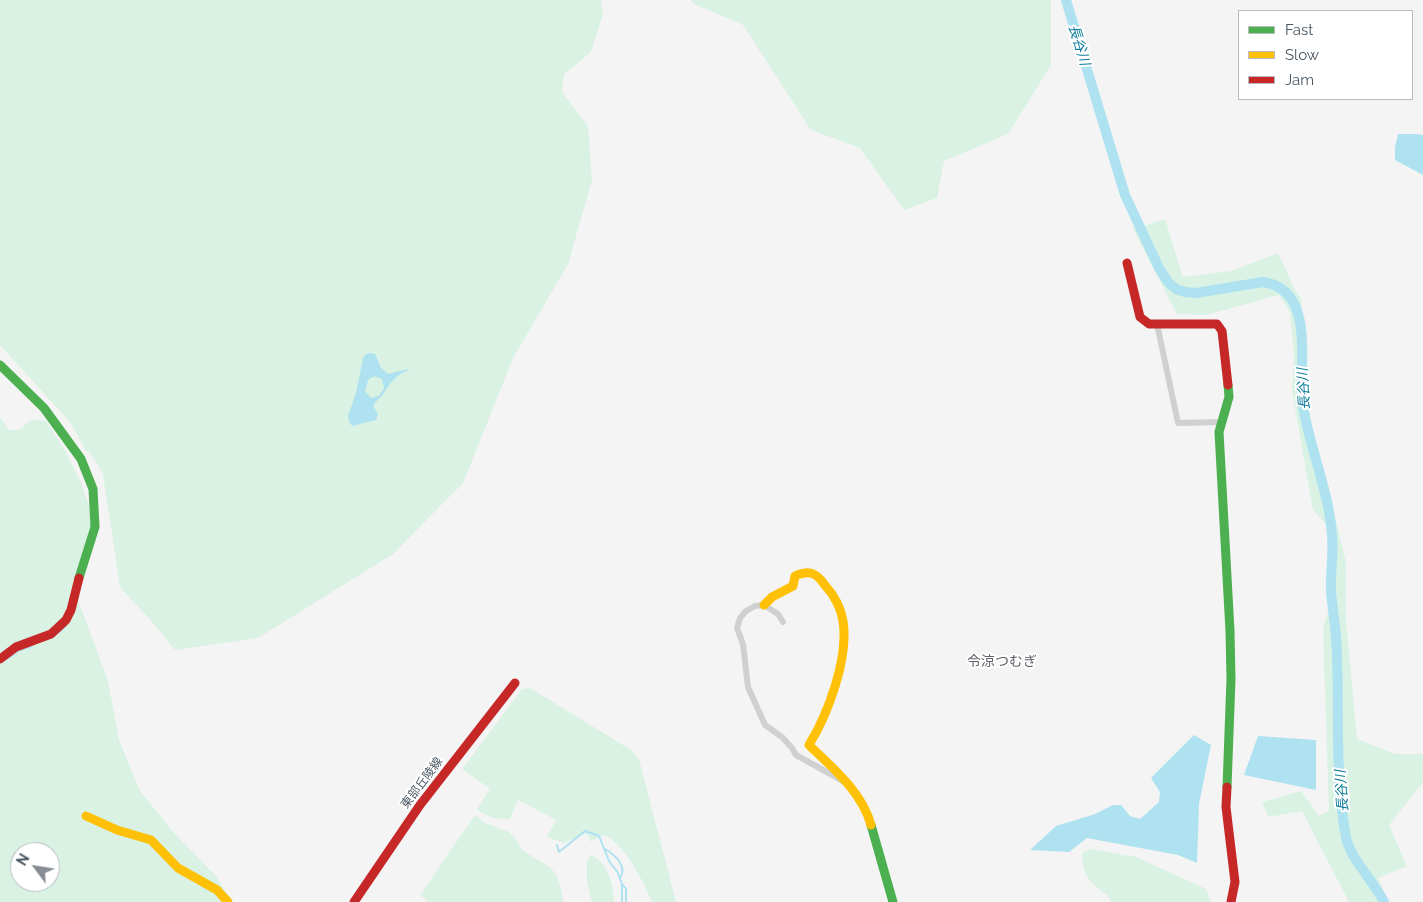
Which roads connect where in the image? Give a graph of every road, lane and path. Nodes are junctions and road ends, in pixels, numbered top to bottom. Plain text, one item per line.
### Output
1 (1127, 263) dead end
2 (1157, 324) junction
3 (0, 365) edge
4 (1222, 422) junction
5 (764, 605) junction
6 (783, 622) dead end
7 (0, 659) edge
8 (516, 683) dead end
9 (848, 785) junction
10 (86, 816) dead end
11 (228, 902) edge
12 (354, 902) edge
13 (893, 902) edge
14 (1231, 902) edge

1 - 2 street
2 - 4 street
2 - 4 street
3 - 7 street
4 - 14 street
5 - 6 street
5 - 9 street
5 - 9 street
8 - 12 street, 東部丘陵線
9 - 13 street
10 - 11 street

